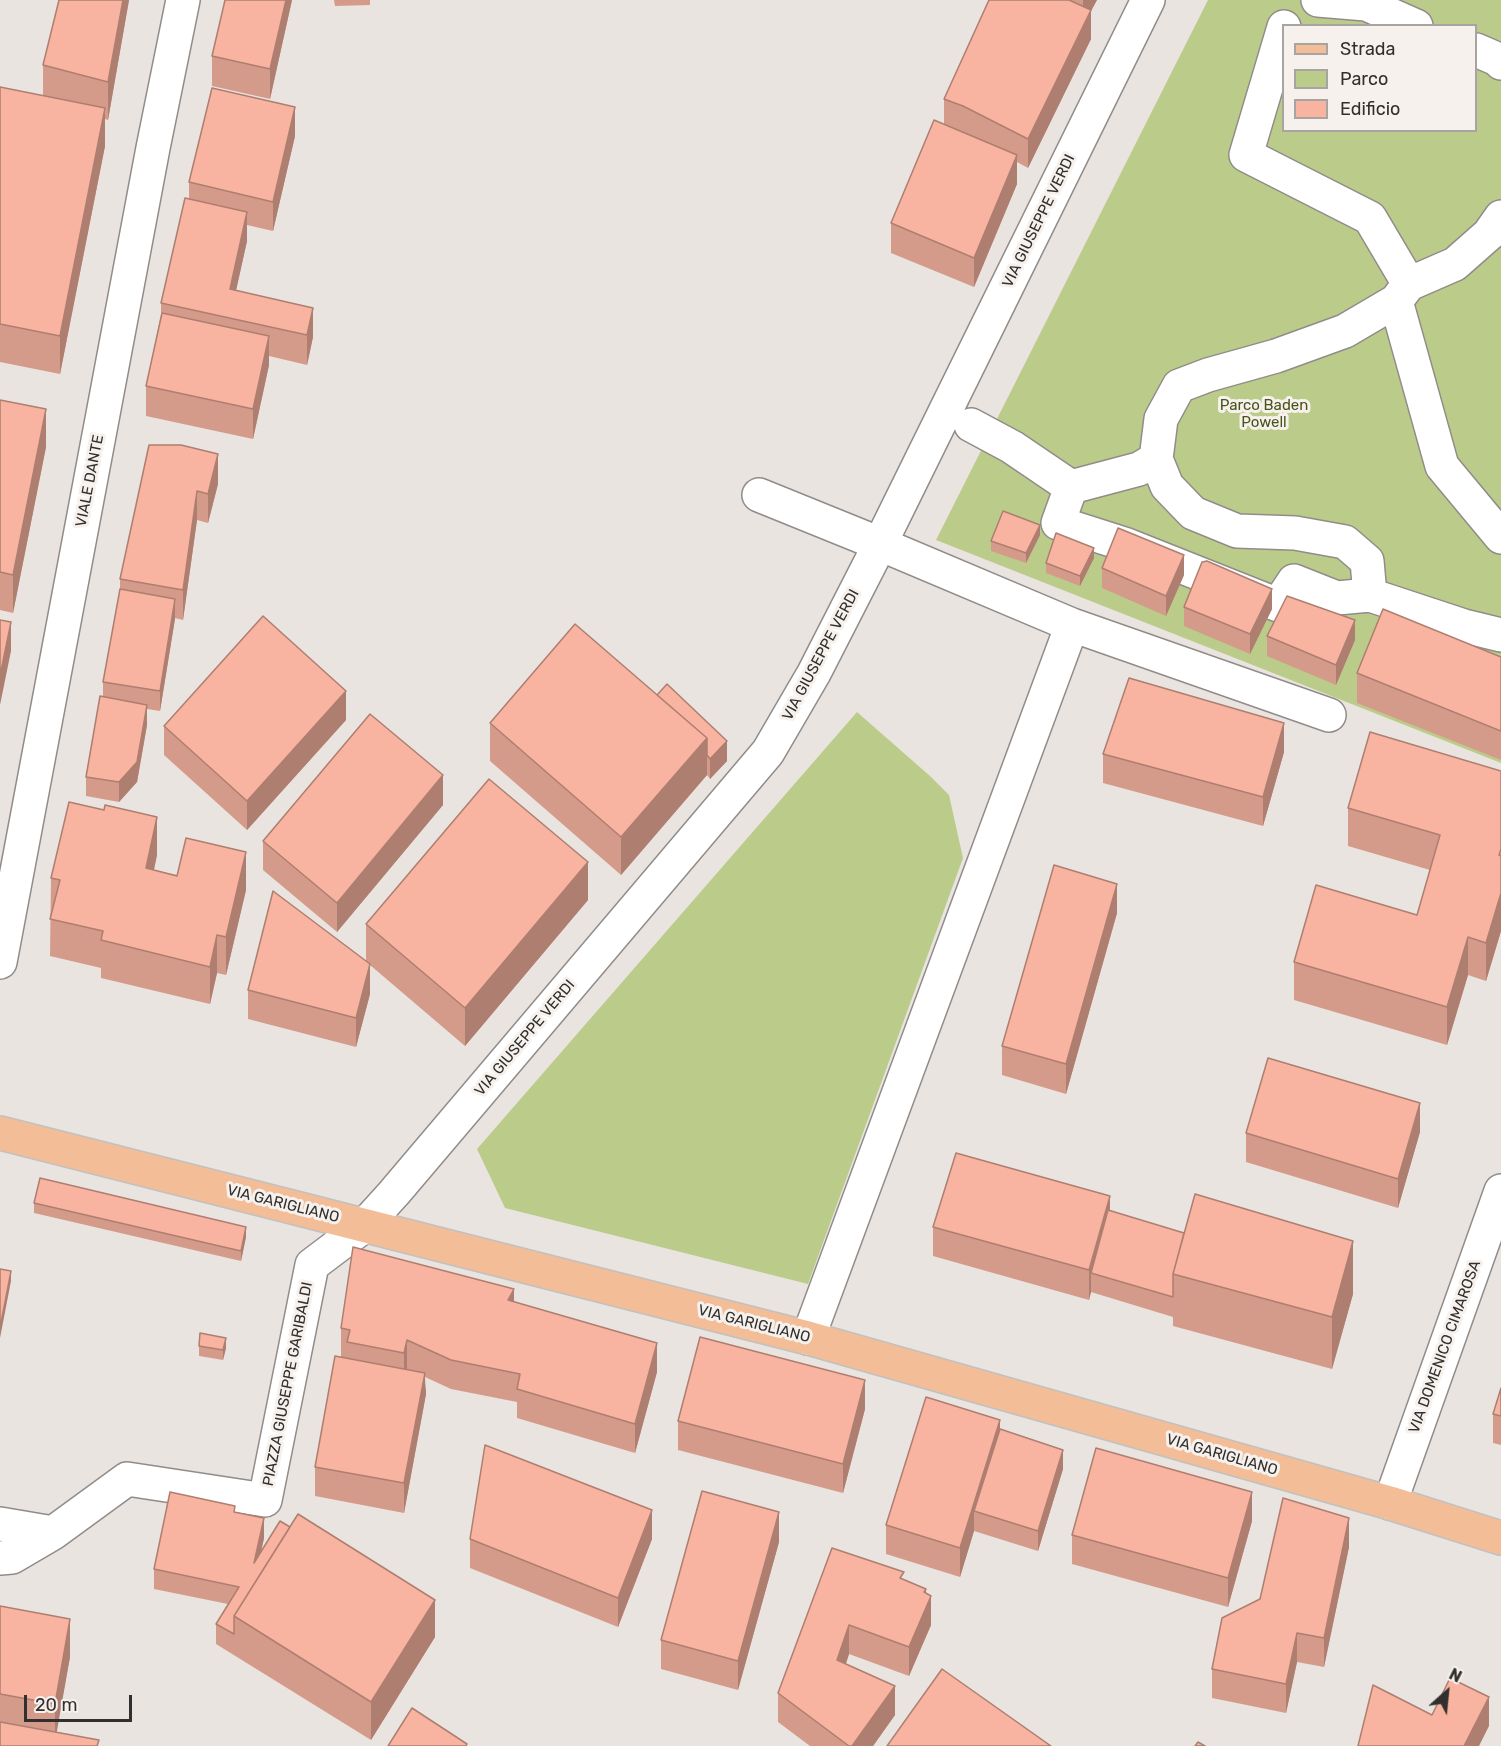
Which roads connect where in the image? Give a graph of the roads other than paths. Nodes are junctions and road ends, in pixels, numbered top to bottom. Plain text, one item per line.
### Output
1 (183, 0) edge
2 (1148, 0) edge
3 (1292, 0) edge
4 (1317, 0) edge
5 (1285, 24) edge
6 (1411, 24) edge
7 (1282, 33) edge
8 (1477, 50) edge
9 (1501, 63) edge
10 (1501, 217) edge
11 (1402, 293) junction
12 (971, 425) dead end
13 (1156, 459) junction
14 (1071, 487) junction
15 (759, 495) dead end
16 (1238, 531) junction
17 (1501, 537) edge
18 (880, 544) junction
19 (1198, 572) junction
20 (1370, 595) junction
21 (1072, 625) junction
22 (1501, 635) edge
23 (1329, 715) dead end
24 (0, 962) edge
25 (0, 1133) edge
26 (1501, 1191) edge
27 (365, 1226) junction
28 (808, 1338) junction
29 (1390, 1503) junction
30 (0, 1524) edge
31 (53, 1533) junction
32 (1501, 1538) edge
33 (0, 1558) edge

1 - 24 street, VIALE DANTE
2 - 18 street, VIA GIUSEPPE VERDI
3 - 5 street
4 - 6 street
7 - 11 street
8 - 9 street
10 - 11 street
11 - 13 street
11 - 17 street
12 - 14 street
13 - 14 street
13 - 16 street
14 - 19 street
15 - 18 street
16 - 19 street
16 - 20 street
18 - 21 street
18 - 27 street, VIA GIUSEPPE VERDI
19 - 20 street
20 - 22 street
21 - 23 street
21 - 28 street
25 - 27 main road, VIA GARIGLIANO
26 - 29 street, VIA DOMENICO CIMAROSA
27 - 28 main road, VIA GARIGLIANO
27 - 31 street, PIAZZA GIUSEPPE GARIBALDI
28 - 29 main road, VIA GARIGLIANO
29 - 32 main road, VIA GARIGLIANO
30 - 31 street
31 - 33 street

